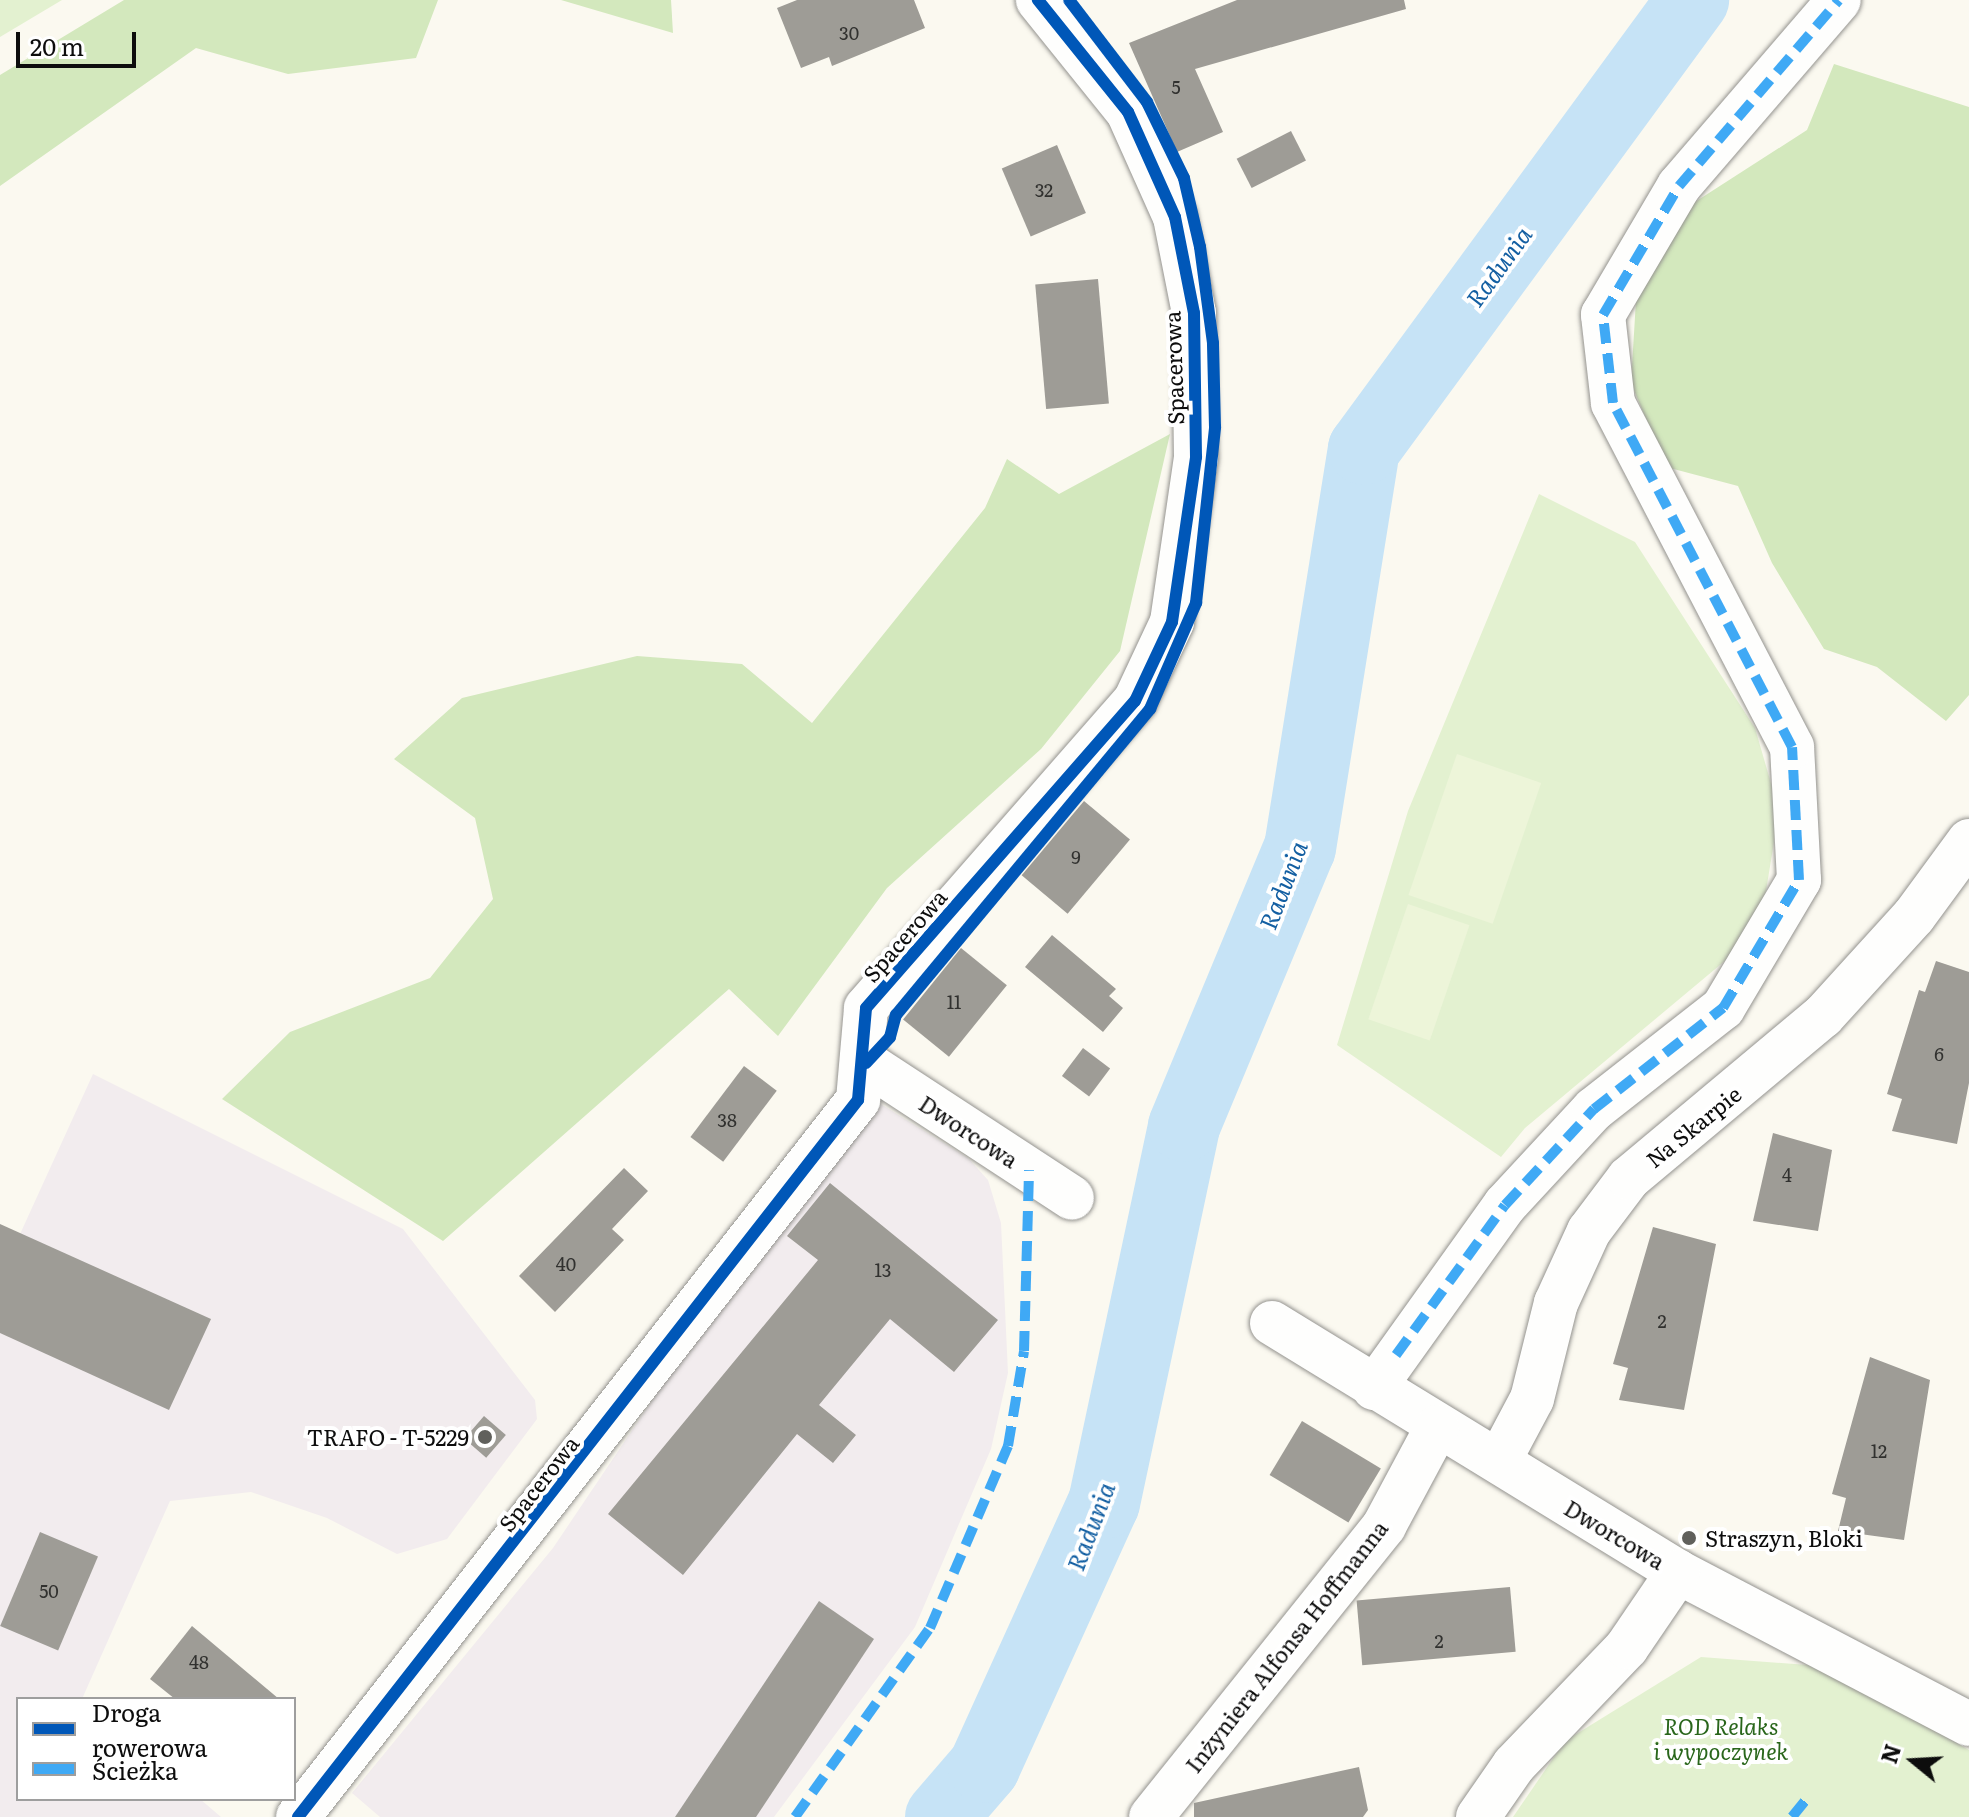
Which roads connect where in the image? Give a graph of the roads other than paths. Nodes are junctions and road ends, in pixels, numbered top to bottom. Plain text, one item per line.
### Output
1 (1038, 0) edge
2 (1839, 0) edge
3 (1969, 841) edge
4 (866, 1063) junction
5 (1072, 1198) dead end
6 (1272, 1323) dead end
7 (1374, 1388) junction
8 (1437, 1427) junction
9 (1499, 1461) junction
10 (1678, 1572) junction
11 (1969, 1724) edge
12 (298, 1817) edge
13 (1151, 1817) edge
14 (1478, 1817) edge

1 - 4 street, Spacerowa
2 - 7 street
3 - 9 street, Na Skarpie
4 - 5 street, Dworcowa
4 - 12 street, Spacerowa
6 - 7 street, Dworcowa
7 - 8 street, Dworcowa
8 - 9 street, Dworcowa
8 - 13 street, Inżyniera Alfonsa Hoffmanna
9 - 10 street, Dworcowa
10 - 11 street, Dworcowa
10 - 14 street

